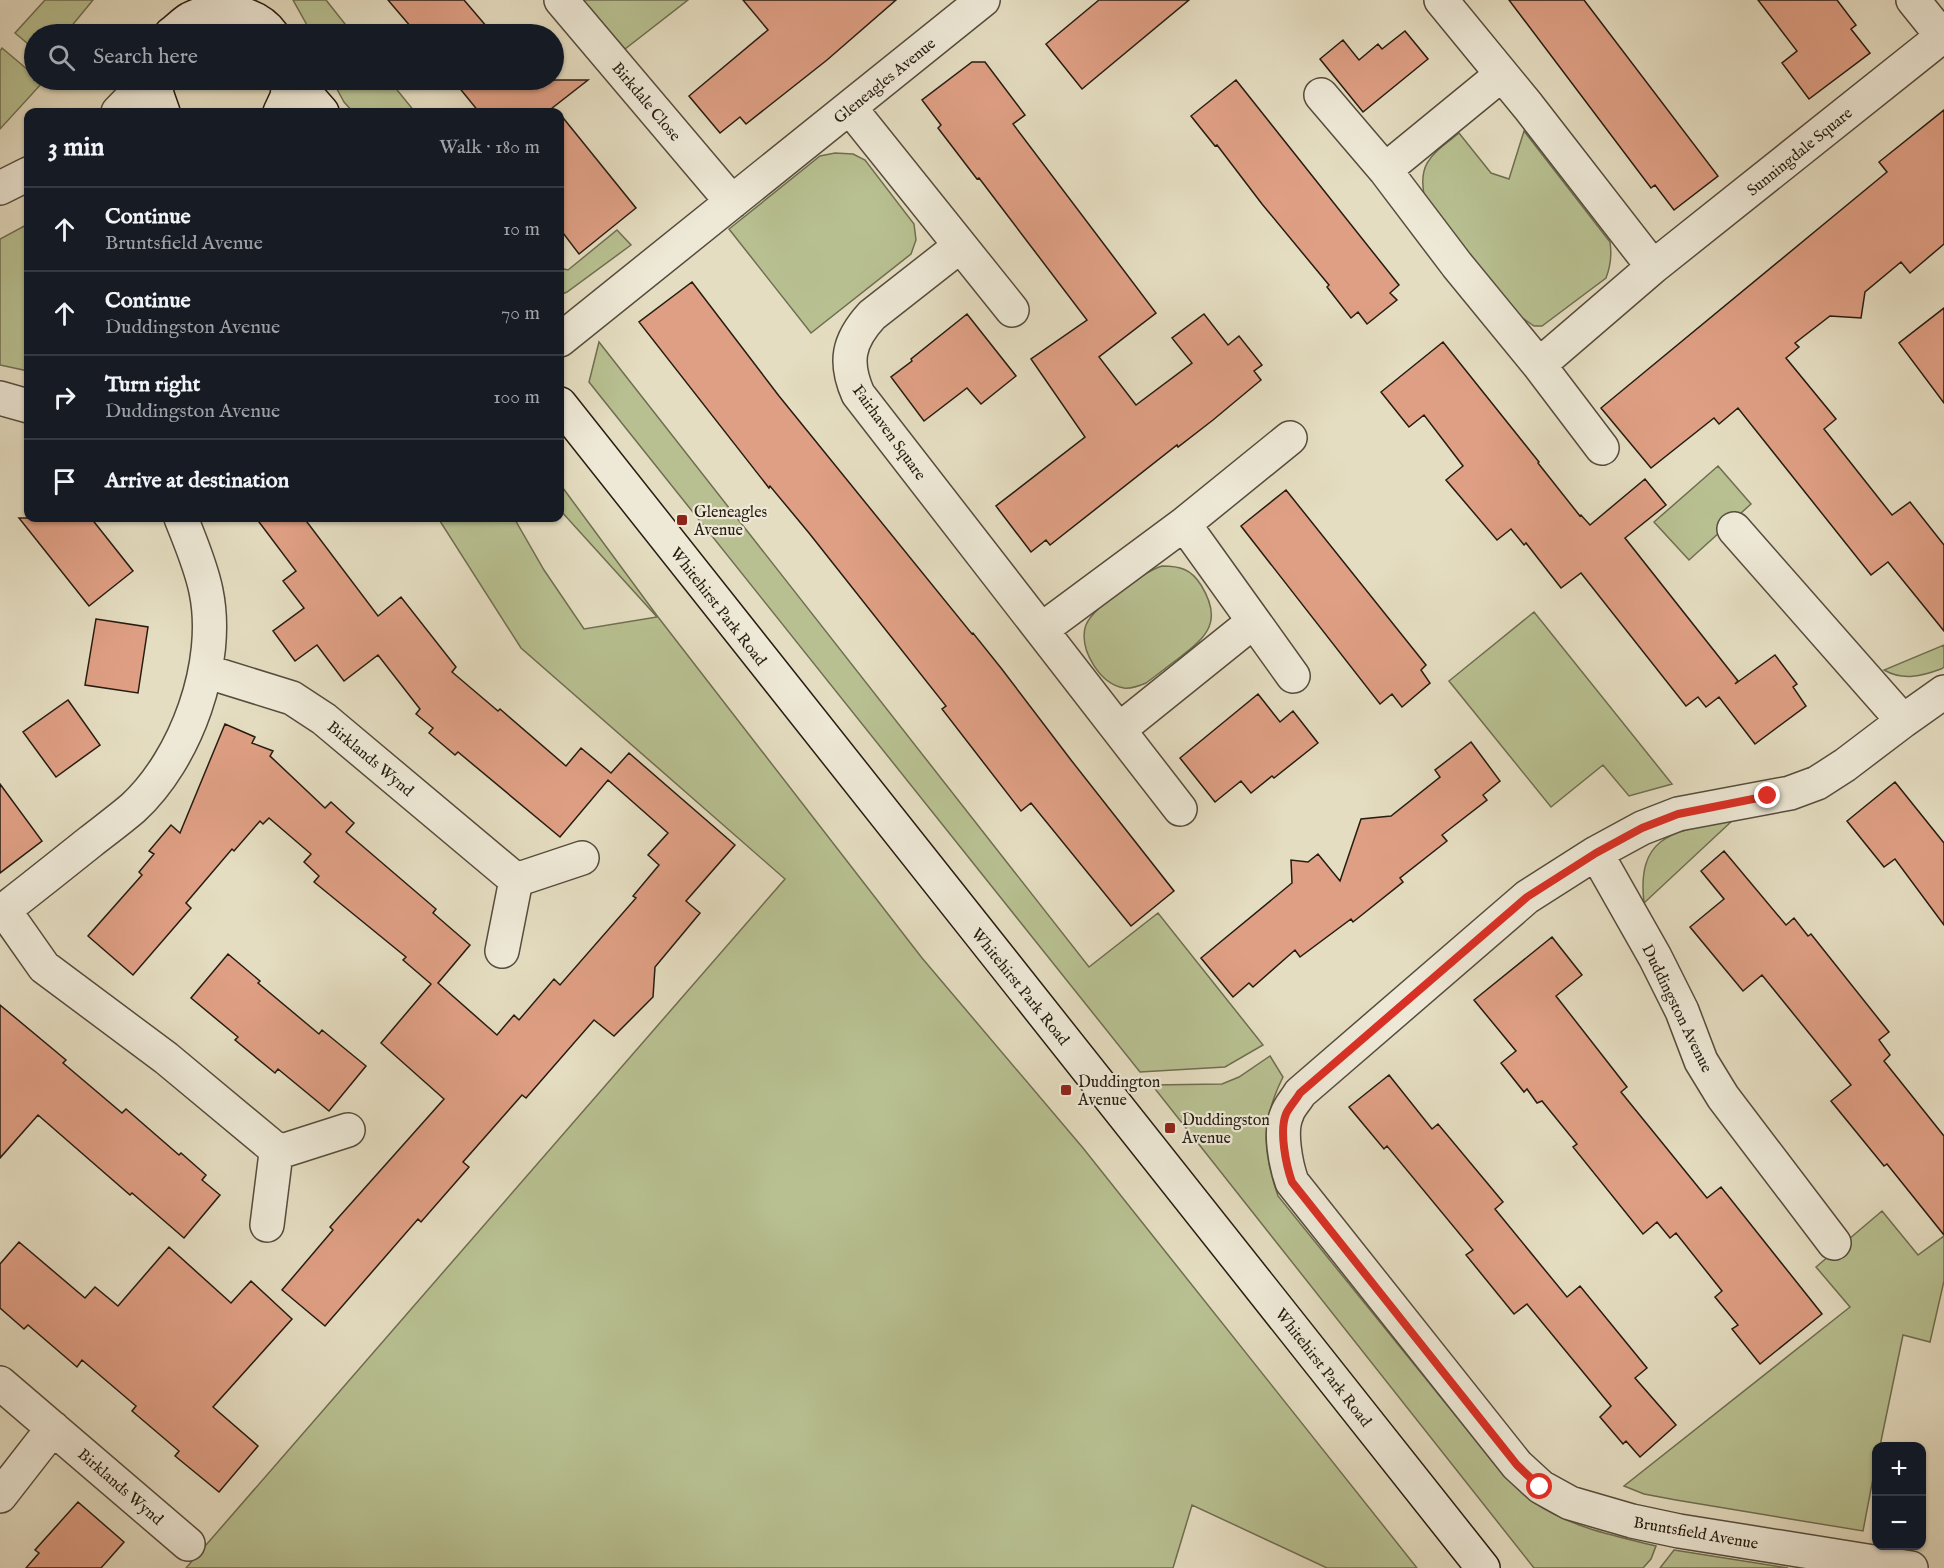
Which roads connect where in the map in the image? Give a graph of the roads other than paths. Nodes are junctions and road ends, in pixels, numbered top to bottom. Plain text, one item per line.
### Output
1 (561, 0) edge
2 (984, 0) edge
3 (1441, 0) edge
4 (1912, 0) edge
5 (186, 18) edge
6 (268, 22) edge
7 (1943, 36) edge
8 (1501, 75) junction
9 (139, 90) edge
10 (157, 90) edge
11 (288, 90) edge
12 (303, 90) edge
13 (1321, 95) dead end
14 (122, 108) edge
15 (162, 108) edge
16 (282, 108) edge
17 (318, 108) edge
18 (850, 108) junction
19 (1385, 170) junction
20 (24, 176) edge
21 (0, 188) edge
22 (732, 202) junction
23 (960, 246) junction
24 (1653, 267) junction
25 (1012, 310) dead end
26 (564, 337) edge
27 (1539, 365) junction
28 (0, 398) edge
29 (24, 405) edge
30 (564, 409) edge
31 (1290, 438) dead end
32 (1602, 448) dead end
33 (183, 522) edge
34 (1184, 524) junction
35 (1734, 529) dead end
36 (1253, 622) junction
37 (1041, 630) junction
38 (205, 671) junction
39 (1293, 676) dead end
40 (1944, 692) edge
41 (1903, 721) junction
42 (1120, 729) junction
43 (1180, 809) dead end
44 (1596, 853) junction
45 (582, 858) dead end
46 (516, 880) junction
47 (2, 912) edge
48 (502, 951) dead end
49 (348, 1130) dead end
50 (279, 1152) junction
51 (267, 1225) dead end
52 (1834, 1243) dead end
53 (0, 1383) edge
54 (53, 1428) junction
55 (0, 1496) edge
56 (188, 1544) dead end
57 (1896, 1567) edge
58 (1483, 1568) edge

1 - 22 street, Birkdale Close
2 - 18 street, Gleneagles Avenue
3 - 8 street
4 - 7 street
5 - 6 street
7 - 24 street, Sunningdale Square
8 - 19 street
8 - 24 street
9 - 14 street
10 - 15 street
11 - 16 street
12 - 17 street
13 - 19 street
18 - 22 street, Gleneagles Avenue
18 - 23 street
19 - 27 street
20 - 21 street
22 - 26 street, Gleneagles Avenue
23 - 25 street
23 - 37 street, Fairhaven Square
24 - 27 street, Sunningdale Square
27 - 32 street
28 - 29 street
30 - 58 street, Whitehirst Park Road
31 - 34 street
33 - 38 street
34 - 36 street
34 - 37 street
35 - 41 street
36 - 39 street
36 - 42 street
37 - 42 street, Fairhaven Square
38 - 46 street, Birklands Wynd
38 - 47 street
40 - 41 street
41 - 44 street
42 - 43 street, Fairhaven Square
44 - 52 street, Duddingston Avenue
44 - 57 street, Bruntsfield Avenue
45 - 46 street
46 - 48 street
47 - 50 street
49 - 50 street
50 - 51 street
53 - 54 street, Birklands Wynd
54 - 55 street
54 - 56 street, Birklands Wynd

